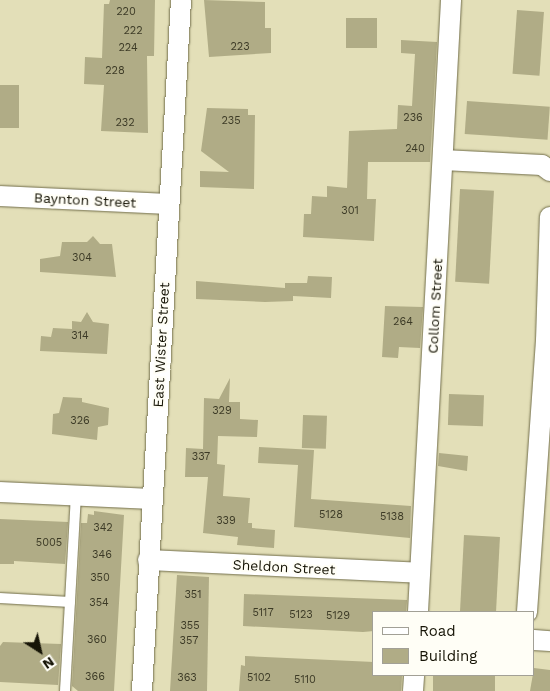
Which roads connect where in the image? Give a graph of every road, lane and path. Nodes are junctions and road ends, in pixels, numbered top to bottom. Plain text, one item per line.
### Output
1 (181, 0) edge
2 (451, 0) edge
3 (443, 160) junction
4 (550, 169) edge
5 (0, 196) edge
6 (169, 204) junction
7 (550, 217) edge
8 (0, 492) edge
9 (76, 496) junction
10 (152, 499) junction
11 (148, 560) junction
12 (420, 573) junction
13 (0, 598) edge
14 (70, 602) junction
15 (418, 611) edge
16 (527, 611) edge
17 (535, 640) edge
18 (550, 641) edge
19 (414, 676) edge
20 (65, 691) edge
21 (142, 691) edge
22 (413, 691) edge

1 - 6 street, East Wister Street
2 - 3 street, Collom Street
3 - 4 street
3 - 12 street, Collom Street
5 - 6 street, Baynton Street
6 - 10 street, East Wister Street
7 - 16 street
8 - 9 street
9 - 10 street
9 - 14 lane
10 - 11 street, East Wister Street
11 - 12 street, Sheldon Street
11 - 21 street, East Wister Street
12 - 15 street, Collom Street
13 - 14 lane
14 - 20 lane
17 - 18 street
19 - 22 street

